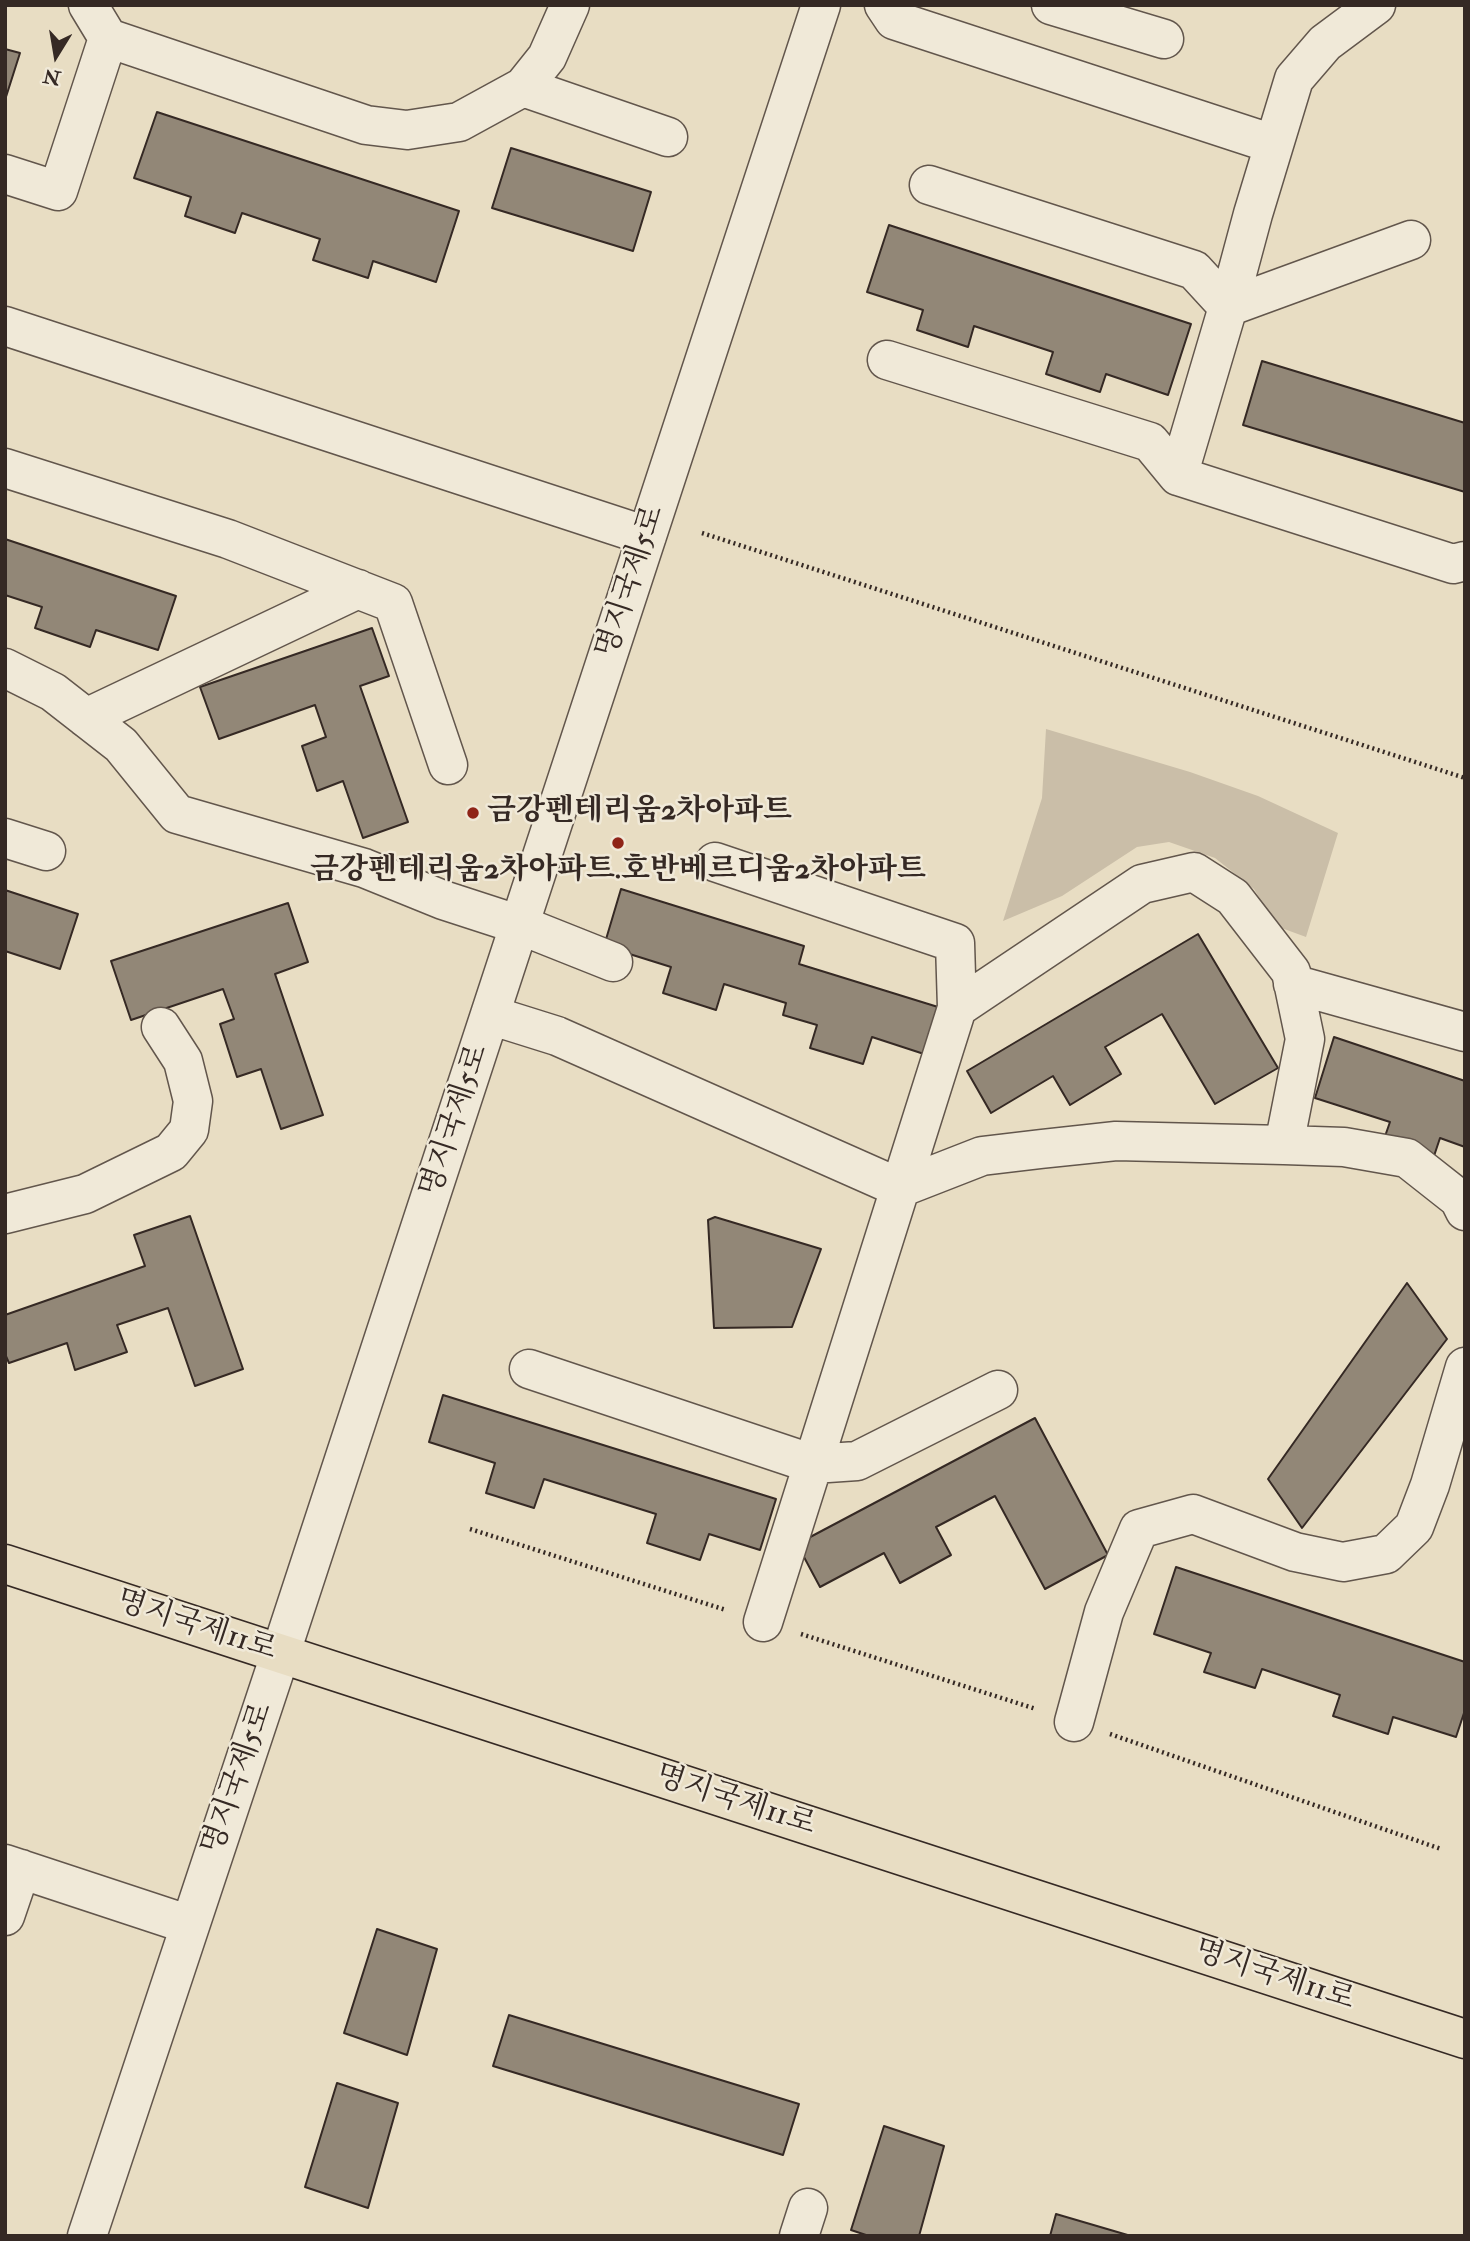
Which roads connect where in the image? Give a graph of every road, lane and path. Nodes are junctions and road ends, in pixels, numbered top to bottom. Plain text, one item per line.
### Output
1 (88, 5) edge
2 (570, 5) edge
3 (884, 5) edge
4 (1051, 5) edge
5 (1376, 5) edge
6 (820, 6) edge
7 (108, 38) junction
8 (1164, 39) dead end
9 (523, 87) junction
10 (668, 137) dead end
11 (1273, 144) junction
12 (5, 174) edge
13 (929, 185) dead end
14 (1411, 240) dead end
15 (1228, 307) junction
16 (5, 326) edge
17 (887, 359) dead end
18 (5, 468) edge
19 (1178, 476) junction
20 (702, 533) dead end
21 (647, 536) junction
22 (1465, 561) edge
23 (358, 589) junction
24 (5, 668) edge
25 (86, 718) junction
26 (448, 765) dead end
27 (1465, 778) edge
28 (5, 838) edge
29 (46, 851) dead end
30 (715, 862) dead end
31 (520, 925) junction
32 (613, 962) dead end
33 (1293, 984) junction
34 (957, 1009) junction
35 (491, 1015) junction
36 (161, 1027) dead end
37 (1465, 1032) edge
38 (1284, 1145) junction
39 (900, 1188) junction
40 (1465, 1212) edge
41 (5, 1214) edge
42 (1465, 1367) edge
43 (529, 1369) dead end
44 (998, 1390) dead end
45 (813, 1464) junction
46 (470, 1529) dead end
47 (5, 1564) edge
48 (763, 1622) joint
49 (280, 1655) junction
50 (1074, 1722) dead end
51 (13, 1866) edge
52 (5, 1916) edge
53 (190, 1925) junction
54 (1465, 2039) edge
55 (87, 2236) edge

1 - 7 street
2 - 9 street
3 - 11 street
4 - 8 street
5 - 11 street
6 - 21 street, 명지국제5로
7 - 9 street
7 - 12 street
9 - 10 street
11 - 15 street
13 - 15 street
14 - 15 street
15 - 19 street
16 - 21 street
17 - 19 street
18 - 23 street
19 - 22 street
20 - 27 path
21 - 31 street, 명지국제5로
23 - 25 street
23 - 26 street
24 - 25 street
25 - 31 street
28 - 29 street
30 - 34 street
31 - 32 street
31 - 35 street, 명지국제5로
33 - 34 street
33 - 37 street
33 - 38 street
34 - 39 street
35 - 39 street
35 - 49 street, 명지국제5로
36 - 41 street
38 - 39 street
38 - 40 street
39 - 45 street
42 - 50 street
43 - 45 street
44 - 45 street
45 - 48 street
46 - 48 path
47 - 49 main road, 명지국제11로
49 - 53 street, 명지국제5로
49 - 54 main road, 명지국제11로
51 - 52 street
51 - 53 street
53 - 55 street, 명지국제5로

